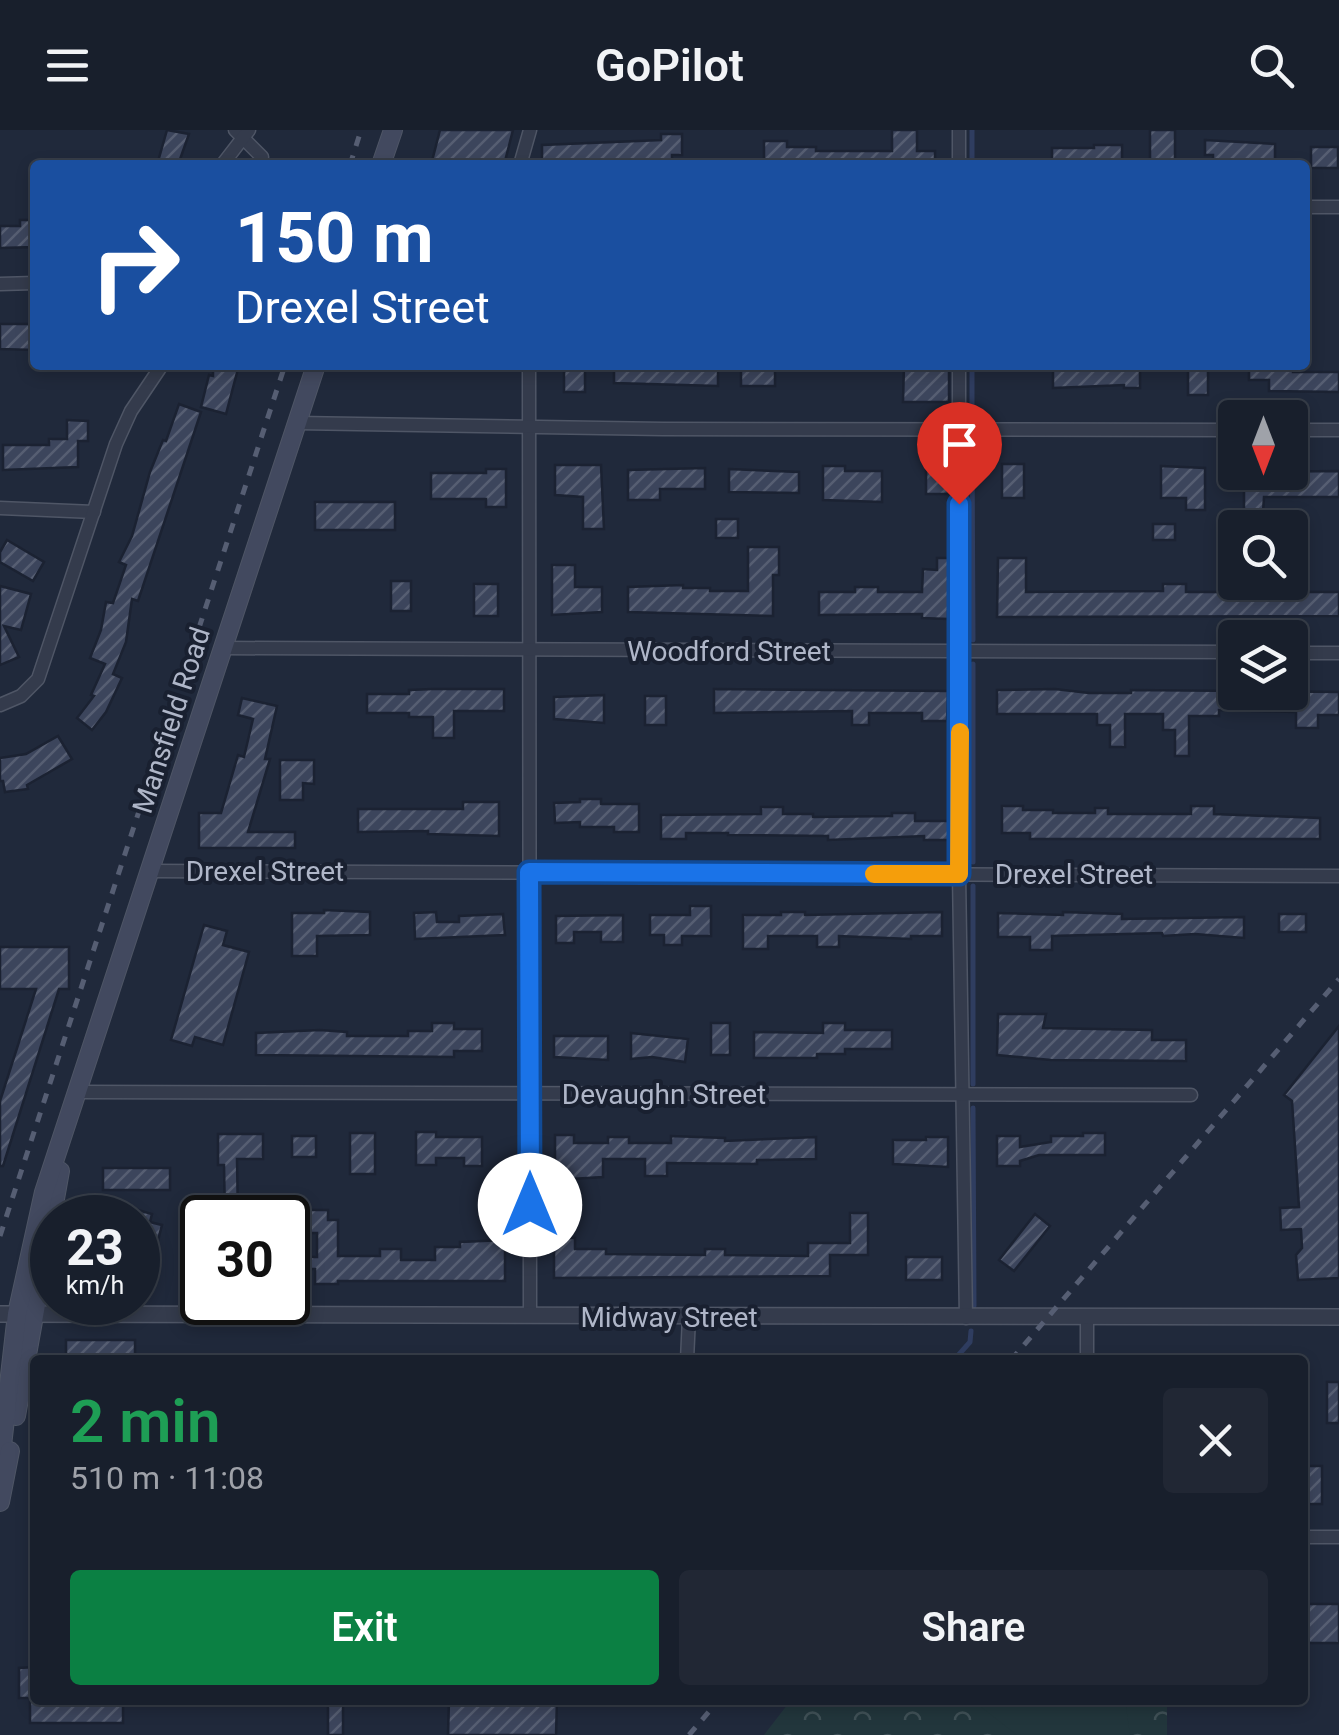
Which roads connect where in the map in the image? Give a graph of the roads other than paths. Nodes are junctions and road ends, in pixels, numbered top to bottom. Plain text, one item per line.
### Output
1 (393, 130) edge
2 (530, 130) edge
3 (959, 130) edge
4 (243, 133) edge
5 (262, 157) dead end
6 (225, 160) edge
7 (383, 160) edge
8 (521, 160) edge
9 (959, 160) edge
10 (1310, 207) edge
11 (1339, 207) edge
12 (0, 284) edge
13 (30, 284) edge
14 (159, 370) edge
15 (314, 370) edge
16 (528, 370) edge
17 (959, 370) edge
18 (297, 422) junction
19 (528, 428) junction
20 (958, 429) junction
21 (1218, 430) edge
22 (1308, 430) edge
23 (1339, 430) edge
24 (0, 508) edge
25 (94, 512) junction
26 (223, 648) junction
27 (528, 650) junction
28 (960, 652) junction
29 (1218, 652) edge
30 (1308, 652) edge
31 (1339, 653) edge
32 (0, 705) edge
33 (150, 871) junction
34 (529, 872) junction
35 (959, 874) junction
36 (1339, 876) edge
37 (78, 1092) junction
38 (530, 1094) junction
39 (1191, 1095) dead end
40 (962, 1096) junction
41 (17, 1314) edge
42 (530, 1316) junction
43 (688, 1317) junction
44 (966, 1318) junction
45 (1086, 1318) junction
46 (1339, 1318) edge
47 (687, 1355) edge
48 (1087, 1355) edge
49 (0, 1463) edge
50 (0, 1502) edge
51 (1308, 1537) edge
52 (1339, 1537) edge

1 - 7 main road
2 - 8 street
3 - 9 street
4 - 5 street
4 - 6 street
10 - 11 street
12 - 13 street
14 - 25 street
15 - 18 main road, Mansfield Road
16 - 19 street
17 - 20 street
18 - 19 street
18 - 26 main road, Mansfield Road
19 - 20 street
19 - 27 street
20 - 21 street
20 - 28 street
22 - 23 street
24 - 25 street
25 - 32 street
26 - 27 street, Woodford Street
26 - 33 main road, Mansfield Road
27 - 28 street, Woodford Street
27 - 34 street
28 - 29 street, Woodford Street
28 - 35 street
30 - 31 street
33 - 34 street, Drexel Street
33 - 37 main road, Mansfield Road
34 - 35 street, Drexel Street
34 - 38 street
35 - 36 street, Drexel Street
35 - 40 street
37 - 38 street, Devaughn Street
37 - 41 main road, Mansfield Road
38 - 40 street, Devaughn Street
38 - 42 street
39 - 40 street, Devaughn Street
40 - 44 street
41 - 42 street, Midway Street
41 - 49 main road, Mansfield Road
41 - 50 main road, Mansfield Road
42 - 43 street, Midway Street
43 - 44 street, Midway Street
43 - 47 street
44 - 45 street, Midway Street
45 - 46 street, Midway Street
45 - 48 street
51 - 52 street

